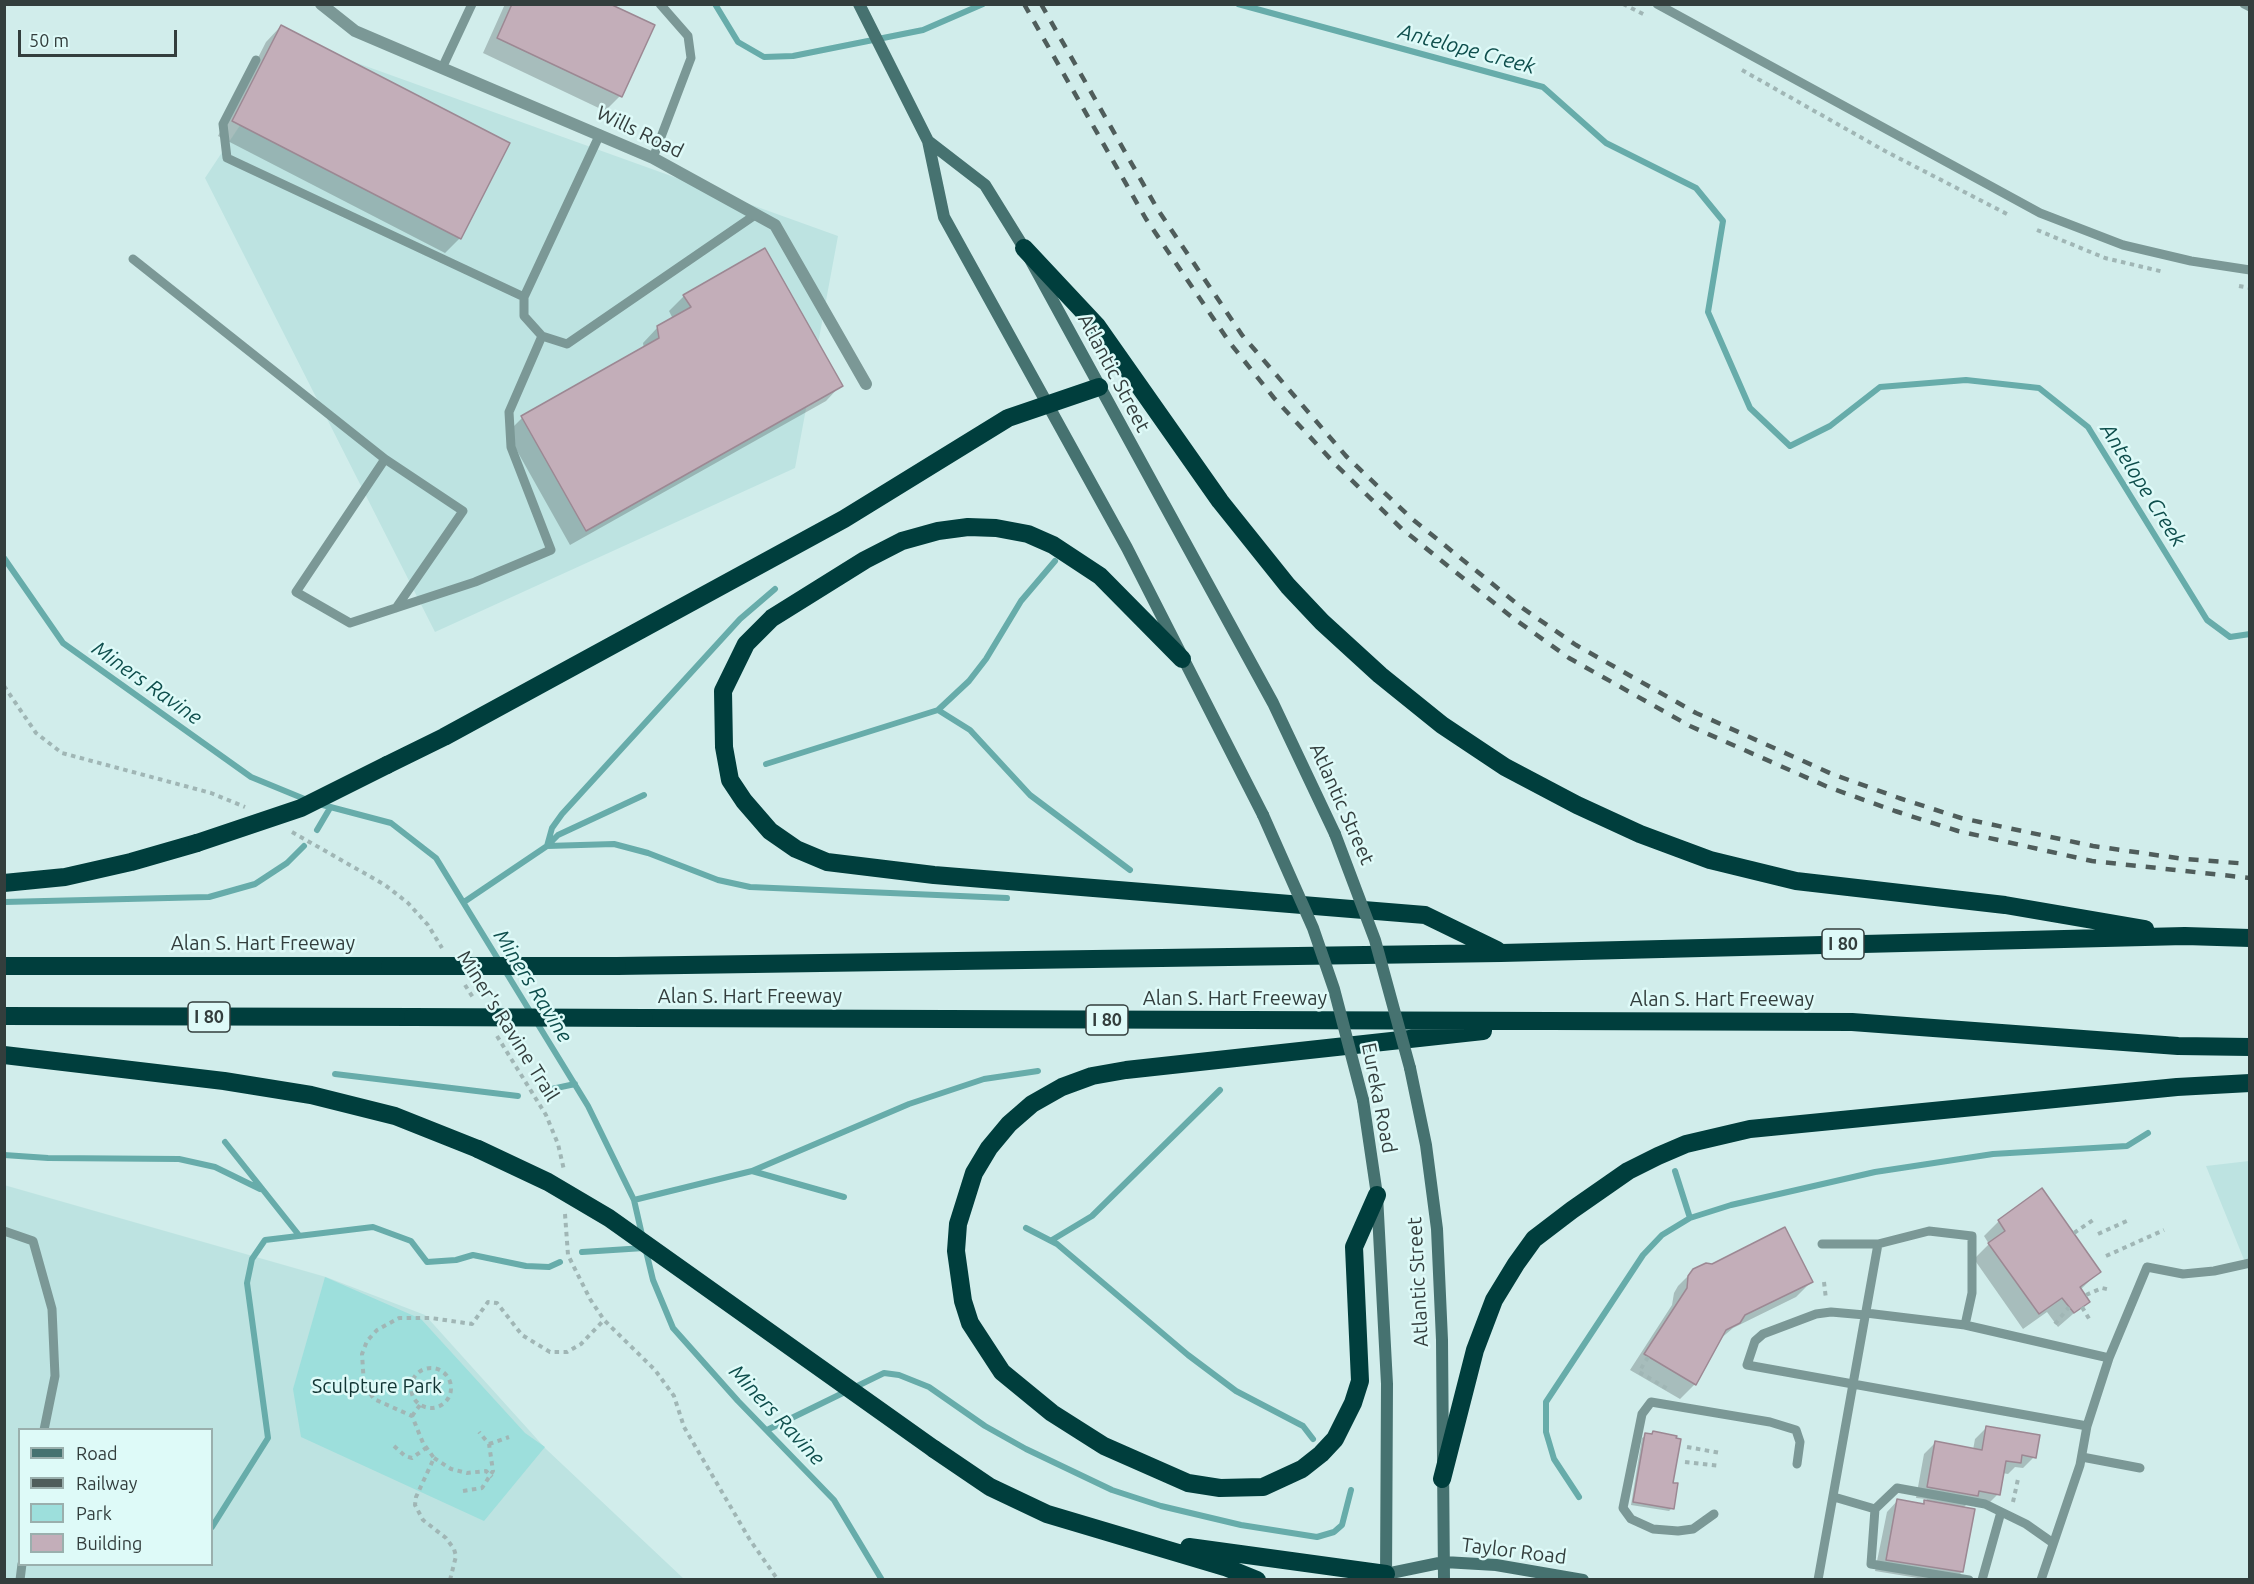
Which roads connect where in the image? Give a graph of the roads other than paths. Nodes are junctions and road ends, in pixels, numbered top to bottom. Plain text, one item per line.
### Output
1 (321, 4) edge
2 (472, 4) edge
3 (660, 4) edge
4 (859, 4) edge
5 (1657, 4) edge
6 (2244, 4) edge
7 (2250, 6) edge
8 (256, 60) dead end
9 (443, 66) junction
10 (600, 134) junction
11 (928, 141) junction
12 (653, 158) junction
13 (756, 215) junction
14 (1024, 248) junction
15 (133, 259) dead end
16 (2250, 270) edge
17 (524, 297) junction
18 (542, 336) junction
19 (866, 384) dead end
20 (1099, 387) junction
21 (1046, 405) junction
22 (386, 459) junction
23 (396, 608) junction
24 (1182, 659) junction
25 (4, 884) edge
26 (2185, 936) junction
27 (2250, 938) edge
28 (1501, 952) junction
29 (4, 966) edge
30 (4, 1016) edge
31 (1571, 1021) junction
32 (2250, 1047) edge
33 (4, 1055) edge
34 (2250, 1083) edge
35 (1377, 1195) junction
36 (4, 1231) edge
37 (1822, 1244) dead end
38 (1878, 1244) junction
39 (2250, 1263) edge
40 (1865, 1314) junction
41 (1965, 1325) junction
42 (2109, 1358) junction
43 (1854, 1383) junction
44 (2087, 1426) junction
45 (44, 1428) edge
46 (2082, 1457) junction
47 (1797, 1464) dead end
48 (2140, 1468) dead end
49 (1442, 1479) junction
50 (1834, 1497) junction
51 (1875, 1509) junction
52 (1714, 1514) dead end
53 (2006, 1514) junction
54 (1125, 1539) junction
55 (2053, 1543) junction
56 (1444, 1562) junction
57 (1392, 1578) edge
58 (1257, 1580) edge
59 (1444, 1580) edge
60 (1583, 1580) edge
61 (1818, 1580) edge
62 (1969, 1580) edge
63 (1982, 1580) edge
64 (2040, 1580) edge

1 - 9 street, Wills Road
2 - 9 lane
3 - 12 lane
4 - 11 main road, Atlantic Street
5 - 16 lane
6 - 7 lane
8 - 17 lane
9 - 10 street, Wills Road
10 - 12 street, Wills Road
10 - 17 lane
11 - 14 main road, Atlantic Street
11 - 21 main road, Atlantic Street
12 - 13 street, Wills Road
13 - 18 lane
13 - 19 street, Wills Road
14 - 20 main road, Atlantic Street
14 - 26 highway
15 - 22 lane
17 - 18 lane
18 - 23 lane
20 - 21 highway
20 - 49 main road, Atlantic Street, bridge
21 - 24 main road, Atlantic Street
21 - 25 highway, bridge
22 - 23 lane
22 - 23 lane
24 - 28 highway
24 - 35 main road, Eureka Road, bridge
26 - 27 highway, Alan S. Hart Freeway / I 80
26 - 28 highway, Alan S. Hart Freeway / I 80
28 - 29 highway, Alan S. Hart Freeway / I 80, bridge
30 - 31 highway, Alan S. Hart Freeway / I 80, bridge
31 - 32 highway, Alan S. Hart Freeway / I 80
31 - 35 highway
33 - 54 highway, bridge
34 - 49 highway
35 - 57 main road, Eureka Road
36 - 45 lane
37 - 38 lane
38 - 40 lane
38 - 41 lane
39 - 42 lane
40 - 41 lane
40 - 43 lane
40 - 43 lane
41 - 42 lane
42 - 44 lane
43 - 44 lane
43 - 50 lane
44 - 46 lane
46 - 48 lane
46 - 55 lane
47 - 52 lane
49 - 56 main road, Atlantic Street
50 - 51 lane
50 - 61 lane
51 - 53 lane
51 - 62 lane
53 - 55 lane
53 - 63 lane
54 - 57 highway
54 - 58 highway
55 - 64 lane
56 - 57 main road, Taylor Road
56 - 59 main road, Atlantic Street
56 - 60 main road, Taylor Road

